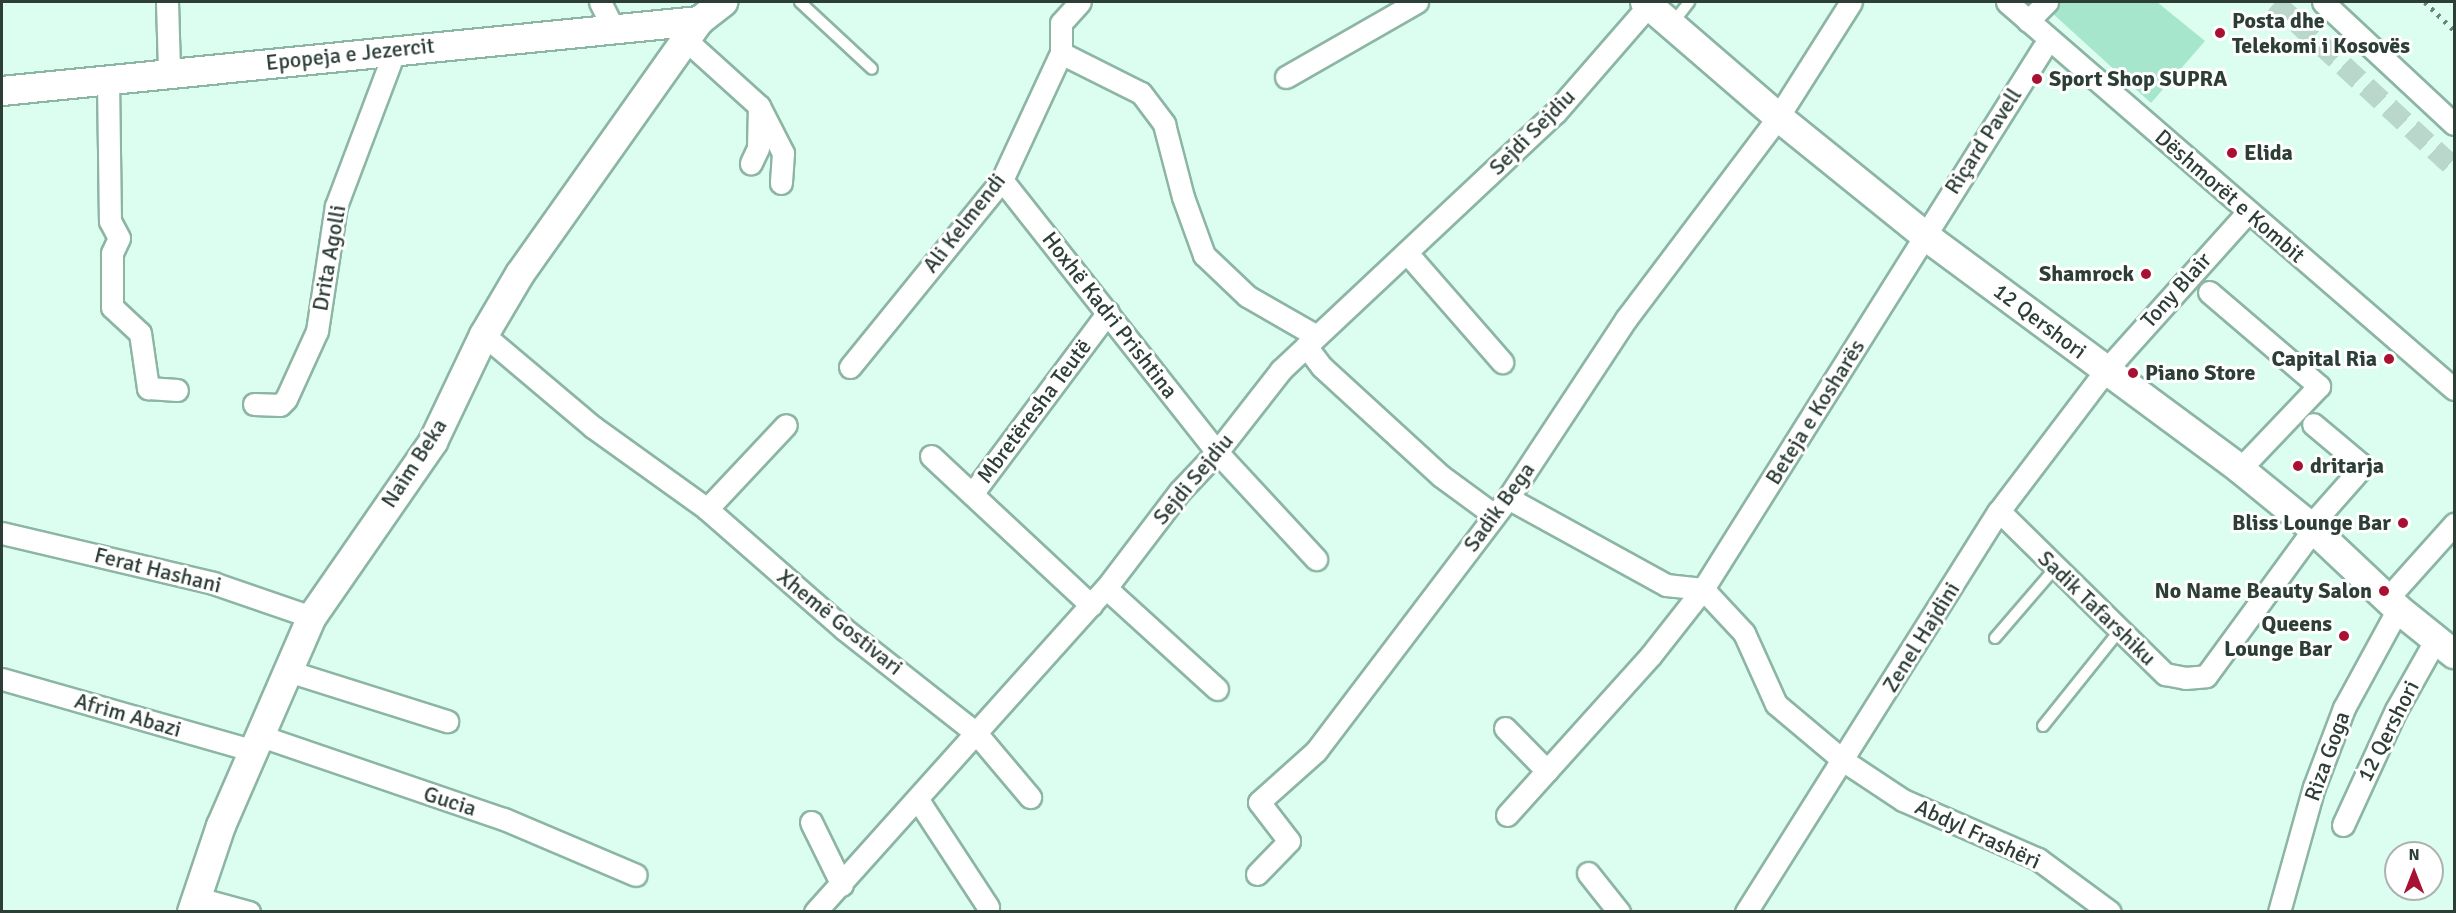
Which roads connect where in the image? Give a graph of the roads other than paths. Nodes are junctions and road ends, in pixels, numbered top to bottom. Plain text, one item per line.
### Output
1 (167, 2) edge
2 (600, 2) edge
3 (723, 2) edge
4 (800, 2) edge
5 (1080, 2) edge
6 (1417, 2) edge
7 (1689, 2) edge
8 (1851, 2) edge
9 (2007, 2) edge
10 (2047, 2) edge
11 (2324, 2) edge
12 (1647, 3) edge
13 (2028, 21) junction
14 (1672, 24) junction
15 (613, 28) junction
16 (693, 31) junction
17 (2043, 48) dead end
18 (395, 50) junction
19 (1061, 53) junction
20 (872, 69) dead end
21 (169, 71) junction
22 (1286, 77) dead end
23 (108, 80) junction
24 (2, 91) edge
25 (759, 106) junction
26 (1778, 117) junction
27 (2454, 124) edge
28 (751, 163) dead end
29 (1002, 180) junction
30 (782, 183) dead end
31 (2248, 212) junction
32 (1924, 234) junction
33 (1407, 253) junction
34 (2209, 292) dead end
35 (1108, 312) junction
36 (484, 335) junction
37 (1311, 340) junction
38 (1502, 362) dead end
39 (850, 367) dead end
40 (2106, 370) junction
41 (2454, 389) edge
42 (177, 390) dead end
43 (254, 404) dead end
44 (2313, 424) dead end
45 (786, 425) dead end
46 (1217, 452) junction
47 (931, 456) dead end
48 (2240, 469) junction
49 (972, 494) junction
50 (1508, 498) junction
51 (707, 509) junction
52 (1999, 511) junction
53 (1494, 515) junction
54 (2454, 524) edge
55 (2312, 528) junction
56 (2, 533) edge
57 (1316, 559) dead end
58 (2056, 567) junction
59 (1106, 588) junction
60 (1703, 589) junction
61 (2392, 604) junction
62 (1091, 605) junction
63 (312, 617) junction
64 (2120, 630) junction
65 (1995, 638) dead end
66 (2445, 646) edge
67 (288, 671) junction
68 (2, 680) edge
69 (1218, 689) dead end
70 (447, 721) dead end
71 (2043, 726) dead end
72 (1504, 728) dead end
73 (976, 733) junction
74 (258, 744) junction
75 (1844, 761) junction
76 (1547, 771) junction
77 (1030, 797) dead end
78 (918, 800) junction
79 (1507, 815) dead end
80 (811, 822) dead end
81 (2343, 825) dead end
82 (1588, 873) dead end
83 (1257, 874) dead end
84 (636, 875) dead end
85 (842, 885) junction
86 (195, 905) edge
87 (988, 907) dead end
88 (249, 912) edge
89 (815, 912) edge
90 (1620, 912) edge
91 (1746, 912) edge
92 (2109, 912) edge
93 (2279, 912) edge

1 - 21 street
2 - 15 street
3 - 16 street, Naim Beka
4 - 20 lane
5 - 19 street, Ali Kelmendi
6 - 22 street
7 - 14 lane
8 - 26 street, Sadik Bega
9 - 13 street, Dëshmorët e Kombit
10 - 13 street
11 - 27 street
12 - 14 street, 12 Qershori
12 - 33 street, Sejdi Sejdiu
13 - 31 street, Dëshmorët e Kombit
14 - 26 street, 12 Qershori
15 - 16 street, Epopeja e Jezercit
15 - 18 street, Epopeja e Jezercit
16 - 25 street
16 - 36 street, Naim Beka
17 - 32 street, Riçard Pavell
18 - 21 street, Epopeja e Jezercit
18 - 43 street, Drita Agolli
19 - 29 street, Ali Kelmendi
19 - 37 street
21 - 23 street, Epopeja e Jezercit
23 - 24 street, Epopeja e Jezercit
23 - 42 street
25 - 28 street
25 - 30 street
26 - 32 street, 12 Qershori
26 - 50 street, Sadik Bega
29 - 35 street, Hoxhë Kadri Prishtina
29 - 39 street, Ali Kelmendi
31 - 40 street, Tony Blair
31 - 41 street, Dëshmorët e Kombit
32 - 40 street, 12 Qershori
32 - 60 street, Beteja e Kosharës
33 - 37 street, Sejdi Sejdiu
33 - 38 street
34 - 48 street
35 - 46 street, Hoxhë Kadri Prishtina
35 - 49 street, Mbretëresha Teutë
36 - 51 street, Xhemë Gostivari
36 - 63 street, Naim Beka
37 - 46 street, Sejdi Sejdiu
37 - 53 street
40 - 48 street, 12 Qershori
40 - 52 street, Zenel Hajdini
44 - 55 street
45 - 51 street
46 - 57 street, Hoxhë Kadri Prishtina
46 - 59 street, Sejdi Sejdiu
47 - 49 street
48 - 55 street, 12 Qershori
49 - 62 street, Mbretëresha Teutë
50 - 53 street, Sadik Bega
50 - 60 street
51 - 73 street, Xhemë Gostivari
52 - 58 street, Sadik Tafarshiku
52 - 75 street, Zenel Hajdini
53 - 83 street, Sadik Bega
54 - 61 street, Riza Goga
55 - 61 street, 12 Qershori
55 - 64 street, Sadik Tafarshiku
56 - 63 street, Ferat Hashani
58 - 64 street, Sadik Tafarshiku
58 - 65 lane
59 - 62 street, Sejdi Sejdiu
59 - 69 street
60 - 75 street
60 - 76 street, Beteja e Kosharës
61 - 66 street, 12 Qershori
61 - 93 street, Riza Goga
62 - 73 street, Sejdi Sejdiu
63 - 67 street, Naim Beka
64 - 71 lane
66 - 81 street, 12 Qershori
67 - 70 street
67 - 74 street, Naim Beka
68 - 74 street, Afrim Abazi
72 - 76 street
73 - 77 street
73 - 78 street, Sejdi Sejdiu
74 - 84 street, Gucia
74 - 86 street, Naim Beka
75 - 91 street, Zenel Hajdini
75 - 92 street, Abdyl Frashëri
76 - 79 street, Beteja e Kosharës
78 - 85 street, Sejdi Sejdiu
78 - 87 street
80 - 85 street
82 - 90 street
85 - 89 street, Sejdi Sejdiu
86 - 88 street

